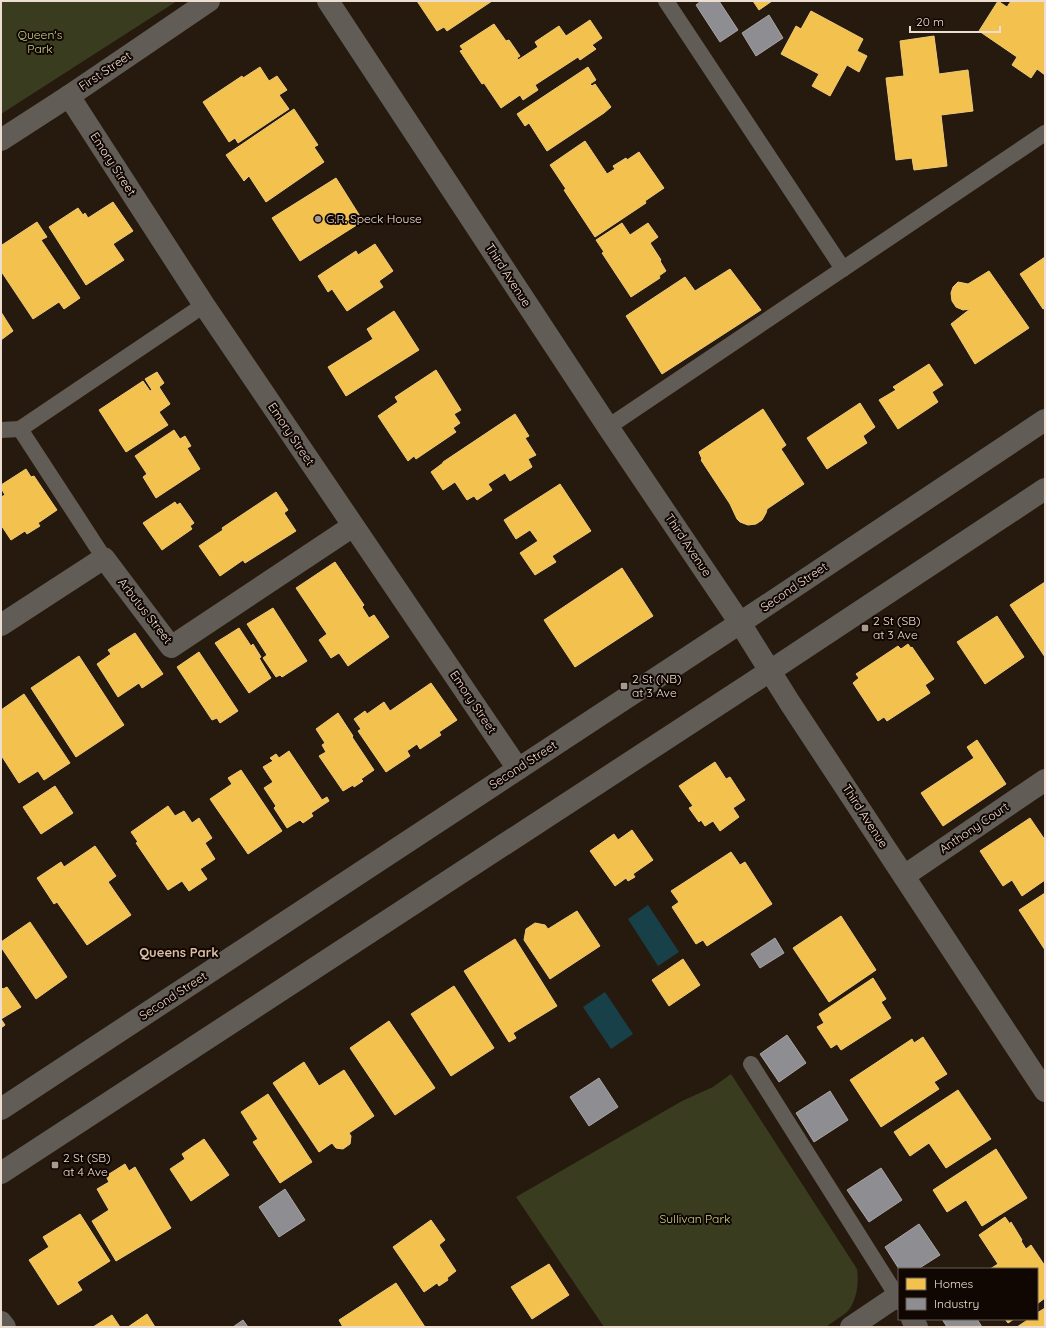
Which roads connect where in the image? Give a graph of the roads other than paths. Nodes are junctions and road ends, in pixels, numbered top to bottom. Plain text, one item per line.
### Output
1 (209, 1) edge
2 (328, 1) edge
3 (666, 1) edge
4 (70, 96) junction
5 (1045, 133) edge
6 (1, 140) edge
7 (842, 269) junction
8 (204, 305) junction
9 (1045, 420) edge
10 (608, 427) junction
11 (20, 429) junction
12 (1, 430) edge
13 (1045, 489) edge
14 (353, 526) junction
15 (104, 558) junction
16 (740, 623) junction
17 (1, 625) edge
18 (770, 671) junction
19 (518, 769) junction
20 (1045, 780) edge
21 (904, 876) junction
22 (751, 1064) dead end
23 (1045, 1090) edge
24 (1, 1109) edge
25 (1, 1173) edge
26 (898, 1298) edge
27 (1, 1322) edge
28 (5, 1327) edge
29 (851, 1327) edge

1 - 4 street, First Street
2 - 10 street, Third Avenue
3 - 7 lane
4 - 6 street, First Street
4 - 8 street, Emory Street
5 - 7 lane
7 - 10 lane
8 - 11 lane
8 - 14 street, Emory Street
9 - 16 street, Second Street
10 - 16 street, Third Avenue
11 - 12 lane
11 - 15 lane
13 - 18 street
14 - 15 street, Arbutus Street
14 - 19 street, Emory Street
15 - 17 street
16 - 18 street, Third Avenue
16 - 19 street, Second Street
18 - 21 street, Third Avenue
18 - 25 street
19 - 24 street, Second Street
20 - 21 street, Anthony Court
21 - 23 street, Third Avenue
22 - 26 lane
26 - 29 street
27 - 28 street

